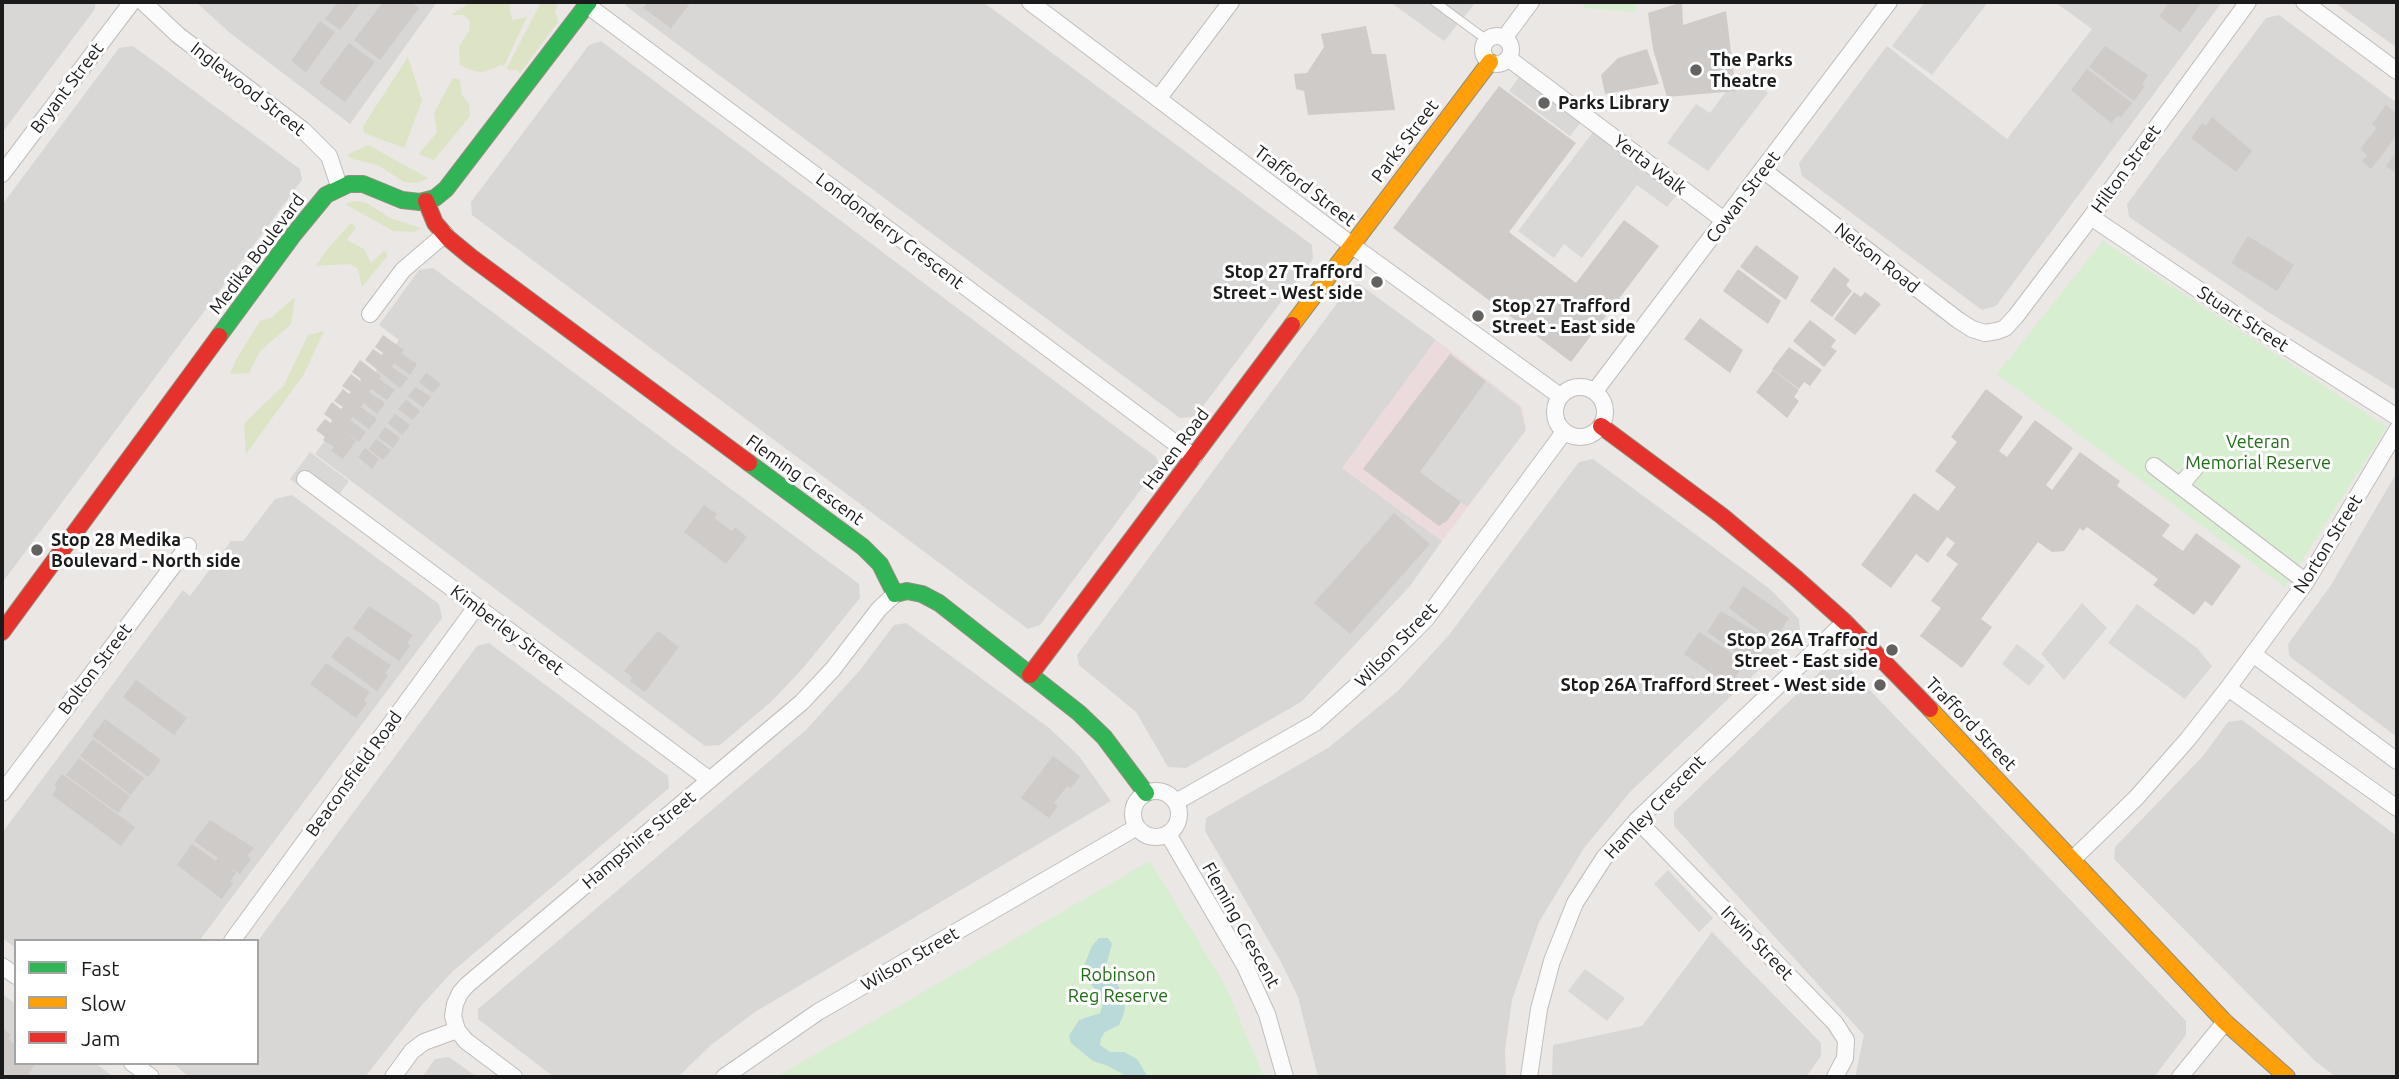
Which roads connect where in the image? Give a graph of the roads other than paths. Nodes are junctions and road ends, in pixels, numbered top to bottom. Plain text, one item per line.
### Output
1 (132, 2) edge
2 (143, 2) edge
3 (1030, 2) edge
4 (1231, 2) edge
5 (1435, 2) edge
6 (1531, 2) edge
7 (1889, 2) edge
8 (2249, 2) edge
9 (2304, 2) edge
10 (588, 3) edge
11 (1505, 37) junction
12 (1487, 40) junction
13 (1508, 58) junction
14 (1490, 62) junction
15 (2397, 71) edge
16 (1158, 99) junction
17 (1763, 170) junction
18 (2, 174) edge
19 (340, 186) junction
20 (426, 201) junction
21 (2091, 217) junction
22 (1725, 220) junction
23 (445, 234) junction
24 (1353, 246) junction
25 (370, 314) dead end
26 (1997, 331) joint
27 (1595, 391) junction
28 (1560, 396) junction
29 (2397, 417) edge
30 (1601, 426) junction
31 (2397, 430) edge
32 (1564, 432) junction
33 (1194, 457) junction
34 (2154, 466) dead end
35 (2196, 467) dead end
36 (305, 479) dead end
37 (2180, 486) junction
38 (188, 545) dead end
39 (2306, 582) junction
40 (895, 593) junction
41 (476, 607) junction
42 (1844, 622) junction
43 (2, 632) edge
44 (2253, 654) junction
45 (1030, 675) junction
46 (2228, 688) junction
47 (2397, 761) edge
48 (710, 780) junction
49 (2, 793) edge
50 (1146, 793) junction
51 (1176, 802) junction
52 (2397, 808) edge
53 (1637, 820) junction
54 (1137, 828) junction
55 (1168, 834) junction
56 (2073, 859) junction
57 (233, 939) edge
58 (2225, 1022) junction
59 (457, 1030) junction
60 (393, 1077) edge
61 (514, 1077) edge
62 (724, 1077) edge
63 (1285, 1077) edge
64 (1529, 1077) edge
65 (1835, 1077) edge
66 (2180, 1077) edge
67 (2287, 1077) edge

1 - 18 street, Bryant Street
2 - 19 street, Inglewood Street
3 - 16 street, Trafford Street
4 - 16 street
5 - 12 lane
6 - 11 street
7 - 17 street, Cowan Street
8 - 21 street, Hilton Street
9 - 15 street
10 - 20 street
10 - 33 street, Londonderry Crescent
11 - 12 street
11 - 13 street
12 - 14 street
13 - 14 street
13 - 22 street, Yerta Walk
14 - 24 street, Parks Street
16 - 24 street, Trafford Street
17 - 22 street, Cowan Street
17 - 26 street, Nelson Road
19 - 20 street
19 - 43 street, Medika Boulevard
20 - 23 street, Fleming Crescent
21 - 26 street, Hilton Street
21 - 29 street, Stuart Street
22 - 27 street, Cowan Street
23 - 25 street
23 - 40 street, Fleming Crescent
24 - 28 street, Trafford Street
24 - 33 street, Haven Road
27 - 28 street
27 - 30 street
28 - 32 street
30 - 32 street
30 - 42 street, Trafford Street
31 - 39 street, Norton Street
32 - 51 street, Wilson Street
33 - 45 street, Haven Road
34 - 37 street
35 - 37 street
36 - 41 street, Kimberley Street
37 - 39 street
38 - 49 street, Bolton Street
39 - 44 street, Norton Street
40 - 45 street
40 - 48 street, Hampshire Street
41 - 48 street, Kimberley Street
41 - 57 street, Beaconsfield Road
42 - 53 street, Hamley Crescent
42 - 56 street, Trafford Street
44 - 46 street, Norton Street
44 - 47 street
45 - 50 street
46 - 52 street
46 - 56 street, Norton Street
48 - 59 street, Hampshire Street
50 - 51 street
50 - 54 street
51 - 55 street
53 - 64 street, Hamley Crescent
53 - 65 street, Irwin Street
54 - 55 street
54 - 62 street, Wilson Street
55 - 63 street, Fleming Crescent
56 - 58 street, Trafford Street
58 - 66 street
58 - 67 street, Trafford Street
59 - 60 street
59 - 61 street

